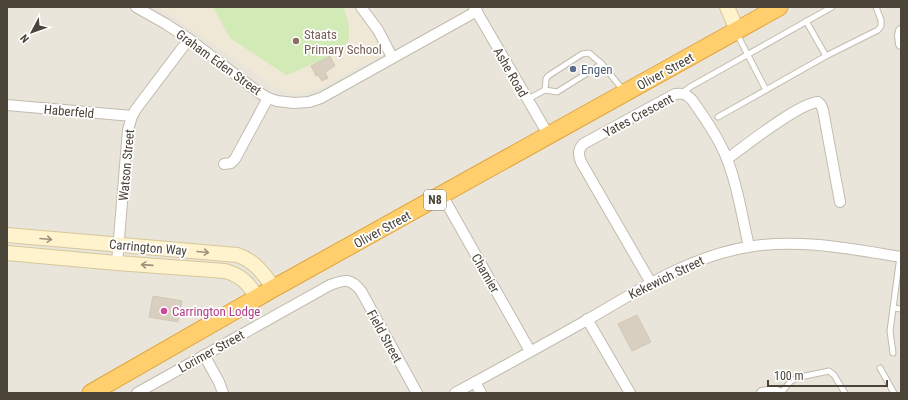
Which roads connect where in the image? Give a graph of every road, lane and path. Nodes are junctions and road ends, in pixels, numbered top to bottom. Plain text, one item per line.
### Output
1 (136, 7) edge
2 (361, 7) edge
3 (727, 7) edge
4 (779, 7) edge
5 (832, 7) edge
6 (876, 7) edge
7 (475, 9) edge
8 (806, 21) junction
9 (737, 30) junction
10 (901, 31) edge
11 (189, 39) junction
12 (901, 44) edge
13 (747, 54) junction
14 (826, 56) junction
15 (392, 57) junction
16 (602, 64) junction
17 (545, 90) junction
18 (766, 90) junction
19 (625, 93) junction
20 (682, 93) junction
21 (268, 98) junction
22 (528, 99) junction
23 (7, 105) edge
24 (132, 116) junction
25 (718, 117) dead end
26 (548, 136) junction
27 (727, 159) junction
28 (224, 164) dead end
29 (442, 195) junction
30 (840, 202) dead end
31 (7, 235) edge
32 (120, 245) junction
33 (749, 246) junction
34 (7, 253) edge
35 (900, 256) edge
36 (118, 263) junction
37 (351, 281) joint
38 (651, 283) junction
39 (274, 288) junction
40 (258, 298) junction
41 (893, 308) junction
42 (901, 309) edge
43 (587, 319) junction
44 (530, 351) junction
45 (893, 353) dead end
46 (204, 355) junction
47 (880, 368) dead end
48 (475, 382) junction
49 (91, 393) edge
50 (137, 393) edge
51 (222, 393) edge
52 (417, 393) edge
53 (455, 393) edge
54 (481, 393) edge
55 (630, 393) edge
56 (762, 393) edge
57 (780, 393) edge
58 (845, 393) edge
59 (894, 393) edge

1 - 11 street, Graham Eden Street
2 - 15 street
3 - 9 street
4 - 9 highway, Oliver Street / N8
5 - 8 lane
6 - 14 lane
7 - 15 street, Graham Eden Street
7 - 22 street, Ashe Road
8 - 13 lane
8 - 14 lane
9 - 13 lane
9 - 19 highway, Oliver Street / N8
10 - 12 street
11 - 21 street, Graham Eden Street
11 - 24 street, Watson Street
13 - 18 lane
13 - 20 lane
14 - 18 lane
15 - 21 street, Graham Eden Street
16 - 17 lane
16 - 17 lane
16 - 19 lane
17 - 22 lane
18 - 25 lane
19 - 26 highway, Oliver Street / N8
20 - 27 street, Yates Crescent
20 - 38 street, Yates Crescent
21 - 28 street
22 - 26 street, Ashe Road
23 - 24 street, Haberfeld
24 - 32 street, Watson Street
26 - 29 highway, Oliver Street / N8
27 - 30 street
27 - 33 street, Yates Crescent
29 - 39 highway, Oliver Street / N8
29 - 44 street, Chamier
31 -> 32 street, Carrington Way
32 - 36 street, Watson Street
32 -> 39 street, Carrington Way
33 - 35 street, Kekewich Street
33 - 38 street, Kekewich Street
34 - 36 street, Carrington Way
35 - 41 lane
40 -> 36 street, Carrington Way
37 - 46 street, Lorimer Street
37 - 52 street, Field Street
38 - 43 street, Kekewich Street
39 - 40 highway, Oliver Street / N8
40 - 49 highway, Oliver Street / N8
41 - 42 lane
41 - 45 lane
43 - 44 street, Kekewich Street
43 - 55 street
44 - 48 street, Kekewich Street
46 - 50 street, Lorimer Street
46 - 51 street
47 - 59 lane
48 - 53 street, Kekewich Street
48 - 54 street
56 - 57 street
57 - 58 lane

